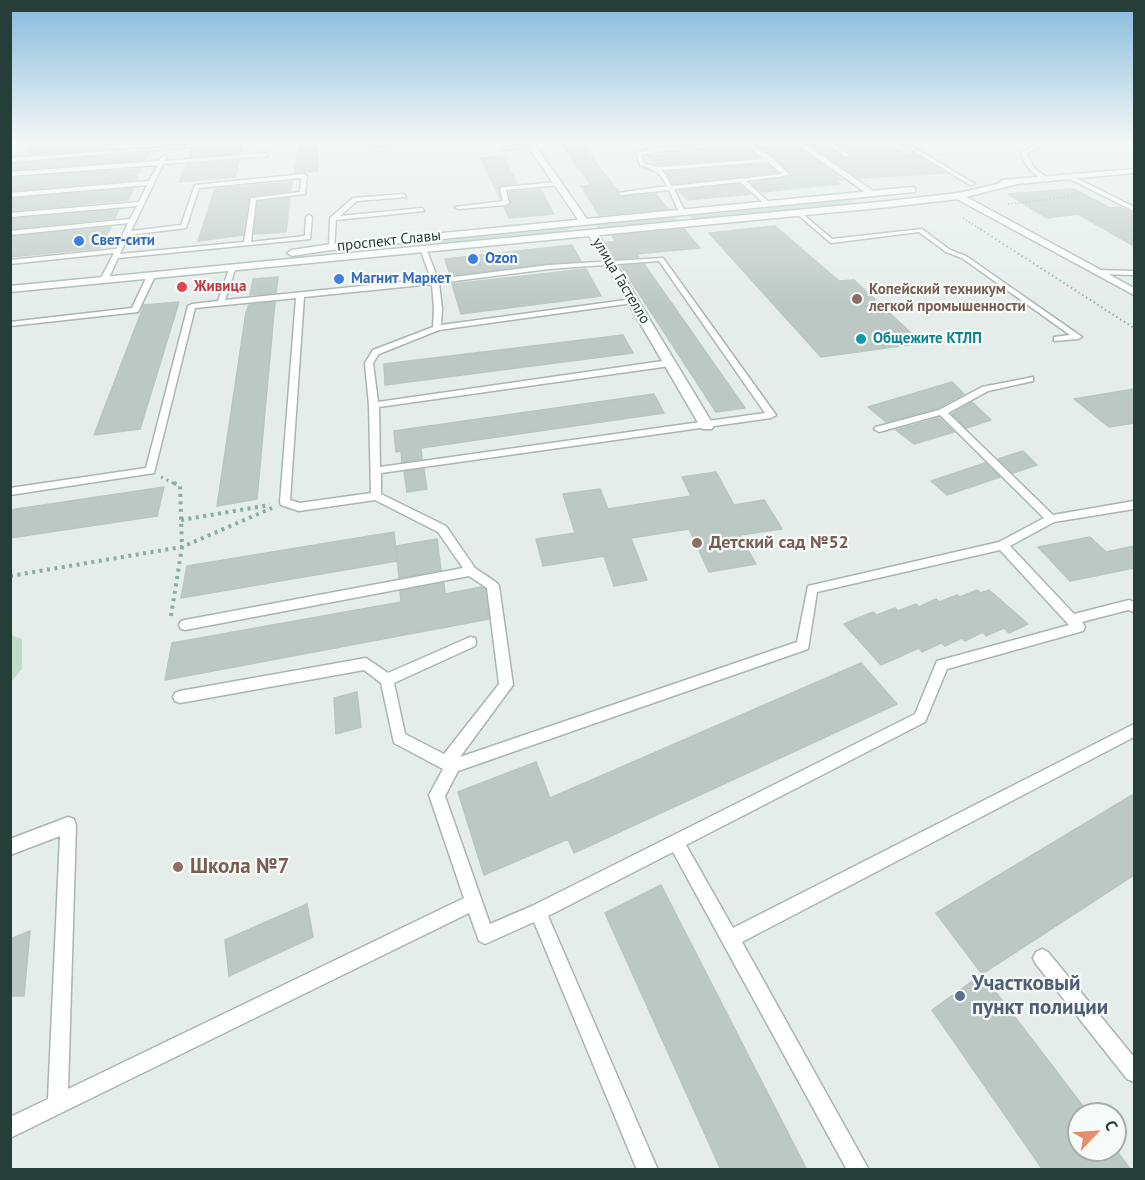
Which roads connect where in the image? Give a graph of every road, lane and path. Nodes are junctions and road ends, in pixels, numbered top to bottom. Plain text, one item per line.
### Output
1 (144, 197) edge
2 (193, 197) edge
3 (268, 197) edge
4 (387, 197) edge
5 (505, 197) edge
6 (567, 197) edge
7 (675, 197) edge
8 (760, 197) edge
9 (834, 197) edge
10 (878, 197) edge
11 (949, 197) edge
12 (960, 197) edge
13 (1068, 197) edge
14 (1111, 197) edge
15 (141, 204) junction
16 (768, 204) junction
17 (889, 204) junction
18 (1008, 204) dead end
19 (458, 207) dead end
20 (1134, 209) edge
21 (422, 210) dead end
22 (682, 212) junction
23 (799, 213) junction
24 (10, 215) edge
25 (960, 216) dead end
26 (309, 217) dead end
27 (333, 218) junction
28 (133, 221) junction
29 (142, 221) dead end
30 (584, 222) junction
31 (692, 224) junction
32 (10, 233) edge
33 (127, 233) junction
34 (593, 234) junction
35 (247, 243) junction
36 (331, 247) junction
37 (424, 251) junction
38 (117, 254) junction
39 (10, 262) edge
40 (610, 263) junction
41 (232, 267) junction
42 (1098, 272) junction
43 (1134, 273) edge
44 (151, 276) junction
45 (104, 280) junction
46 (435, 281) junction
47 (10, 289) edge
48 (1134, 292) edge
49 (300, 294) junction
50 (633, 301) junction
51 (221, 302) junction
52 (10, 324) edge
53 (437, 328) junction
54 (1134, 328) edge
55 (1057, 339) dead end
56 (670, 363) junction
57 (1030, 379) dead end
58 (374, 405) junction
59 (942, 412) junction
60 (707, 426) junction
61 (879, 429) dead end
62 (150, 471) junction
63 (375, 471) junction
64 (10, 492) edge
65 (376, 496) junction
66 (285, 502) junction
67 (1134, 506) edge
68 (1051, 519) junction
69 (181, 520) junction
70 (1002, 545) junction
71 (182, 547) junction
72 (471, 571) junction
73 (10, 576) edge
74 (1134, 607) edge
75 (1072, 619) junction
76 (185, 625) joint
77 (470, 642) dead end
78 (387, 680) junction
79 (180, 697) dead end
80 (1134, 730) edge
81 (450, 764) junction
82 (676, 842) junction
83 (10, 847) edge
84 (474, 902) junction
85 (538, 912) junction
86 (730, 939) junction
87 (1042, 958) dead end
88 (1134, 1072) edge
89 (58, 1105) junction
90 (10, 1128) edge
91 (648, 1170) edge
92 (859, 1170) edge

1 - 15 lane
2 - 33 lane
3 - 35 lane
4 - 27 lane
5 - 19 lane
6 - 30 main road, улица Гастелло
7 - 22 lane
8 - 16 lane
9 - 16 main road, проспект Славы
10 - 17 main road
11 - 17 main road, проспект Славы
12 - 42 main road
13 - 18 path
14 - 20 lane
15 - 24 lane
15 - 28 lane
16 - 22 main road, проспект Славы
17 - 23 main road, проспект Славы
21 - 27 lane
22 - 30 main road, проспект Славы
22 - 31 main road
23 - 31 main road, проспект Славы
23 - 55 lane
25 - 54 path
26 - 35 lane
27 - 36 lane
28 - 32 lane
28 - 33 lane
29 - 33 lane
30 - 34 main road, улица Гастелло
30 - 36 main road, проспект Славы
31 - 34 main road, проспект Славы
33 - 38 lane
34 - 37 main road, проспект Славы
34 - 40 main road, улица Гастелло
35 - 38 lane
36 - 41 main road, проспект Славы
37 - 41 main road, проспект Славы
37 - 46 lane
38 - 39 lane
38 - 45 lane
40 - 46 lane
40 - 50 main road, улица Гастелло
40 - 60 lane
41 - 44 main road, проспект Славы
41 - 51 lane
42 - 43 lane
42 - 48 main road
44 - 45 main road, проспект Славы
44 - 52 lane
45 - 47 main road, проспект Славы
46 - 49 lane
46 - 53 lane
49 - 51 lane
49 - 66 lane
50 - 53 lane
50 - 56 main road, улица Гастелло
51 - 62 lane
53 - 58 lane
56 - 58 lane
56 - 60 main road, улица Гастелло
57 - 59 lane
58 - 63 lane
59 - 61 lane
59 - 68 lane
60 - 63 lane
62 - 64 lane
62 - 69 path
63 - 65 lane
65 - 66 lane
65 - 72 lane
66 - 69 path
66 - 71 path
67 - 68 lane
68 - 70 lane
69 - 71 path
70 - 75 lane
70 - 81 lane
71 - 73 path
71 - 76 path
72 - 76 lane
72 - 81 lane
74 - 75 lane
75 - 82 lane
77 - 78 lane
78 - 79 lane
78 - 81 lane
80 - 86 lane
81 - 84 lane
82 - 85 lane
82 - 86 lane
83 - 89 lane
84 - 85 lane
84 - 89 lane
85 - 91 lane
86 - 92 lane
87 - 88 lane
89 - 90 lane

